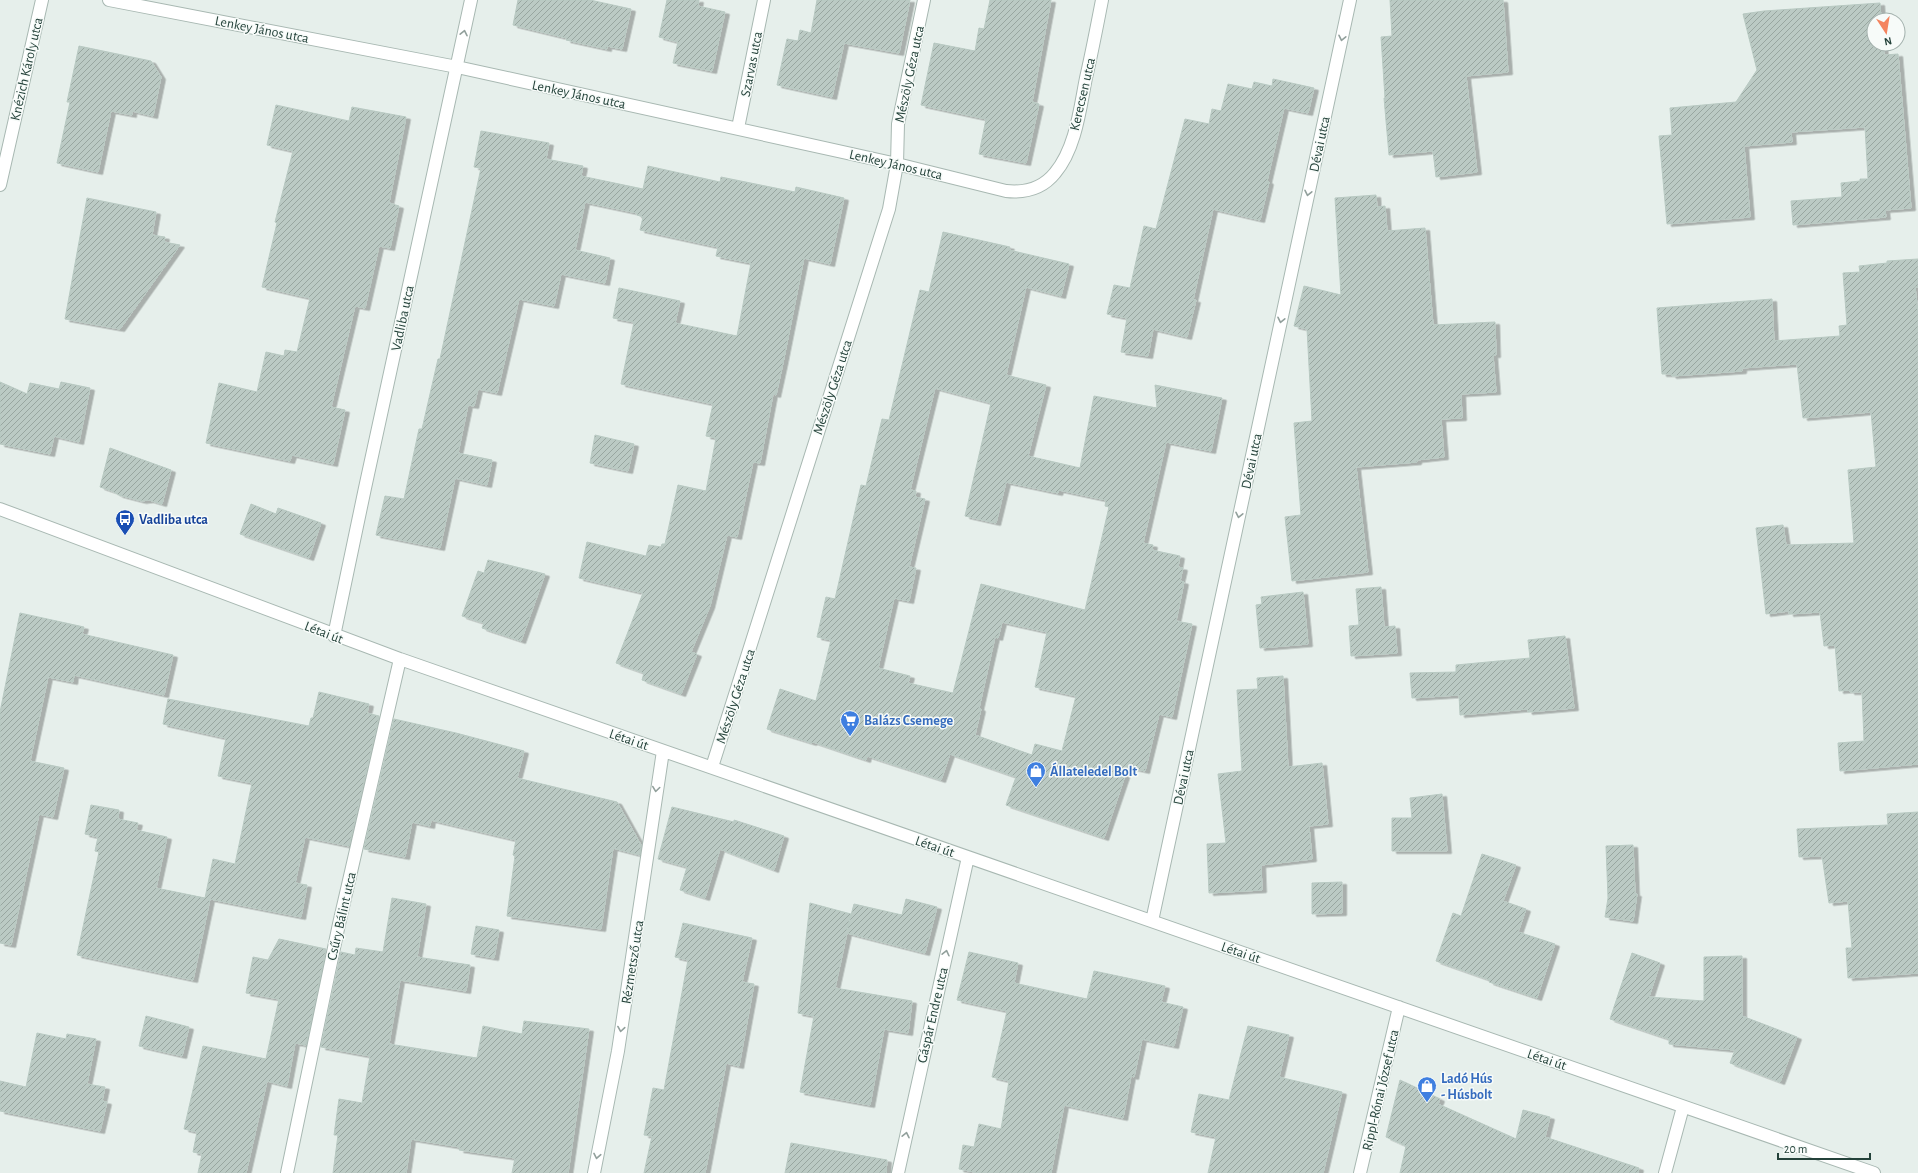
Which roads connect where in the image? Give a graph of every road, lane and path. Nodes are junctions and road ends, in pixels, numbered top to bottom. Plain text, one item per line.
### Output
1 (42, 0) edge
2 (109, 0) edge
3 (471, 0) edge
4 (764, 0) edge
5 (924, 0) edge
6 (1102, 0) edge
7 (1350, 0) edge
8 (457, 67) junction
9 (738, 128) junction
10 (897, 164) junction
11 (1046, 181) joint
12 (0, 186) edge
13 (0, 509) edge
14 (334, 636) junction
15 (400, 659) junction
16 (662, 751) junction
17 (712, 767) junction
18 (968, 857) junction
19 (1152, 921) junction
20 (1399, 1007) junction
21 (1683, 1107) junction
22 (287, 1173) edge
23 (594, 1173) edge
24 (898, 1173) edge
25 (1360, 1173) edge
26 (1665, 1173) edge
27 (1874, 1173) edge

1 - 12 street, Knézich Károly utca
2 - 8 street, Lenkey János utca
8 -> 3 street, Vadliba utca
4 - 9 street, Szarvas utca
5 - 10 street, Mészöly Géza utca
6 - 11 street, Kerecsen utca
7 -> 19 street, Dévai utca
8 - 9 street, Lenkey János utca
8 - 14 street, Vadliba utca
9 - 10 street, Lenkey János utca
10 - 11 street, Lenkey János utca
10 - 17 street, Mészöly Géza utca
13 - 14 street, Létai út
14 - 15 street, Létai út
15 - 16 street, Létai út
15 - 22 street, Csűry Bálint utca
16 - 17 street, Létai út
16 -> 23 street, Rézmetsző utca
17 - 18 street, Létai út
18 - 19 street, Létai út
24 -> 18 street, Gáspár Endre utca
19 - 20 street, Létai út
20 - 21 street, Létai út
20 - 25 street, Rippl-Rónai József utca
21 - 26 street
21 - 27 street, Létai út

